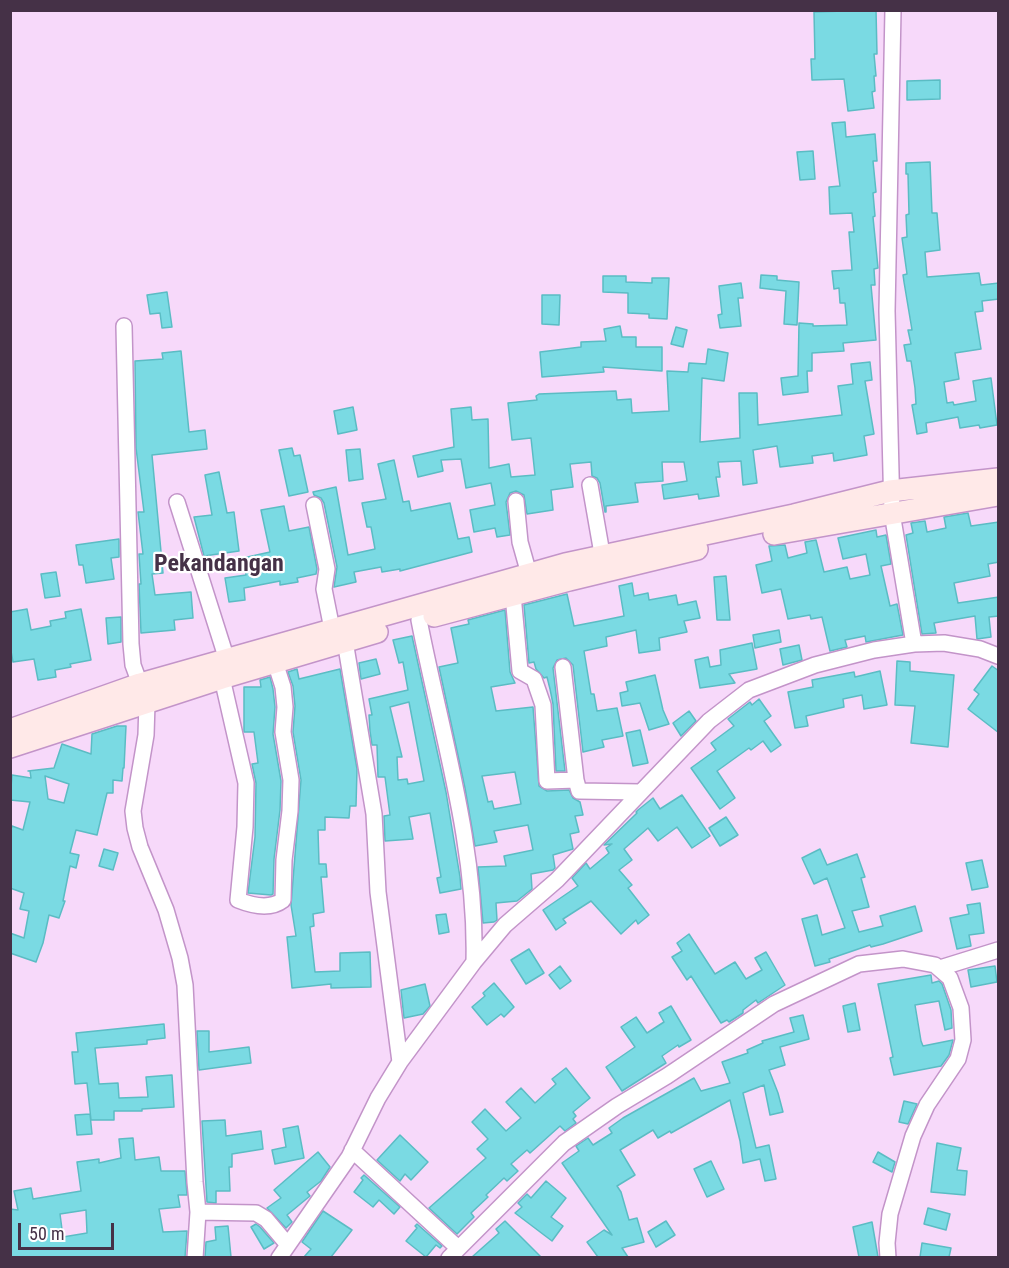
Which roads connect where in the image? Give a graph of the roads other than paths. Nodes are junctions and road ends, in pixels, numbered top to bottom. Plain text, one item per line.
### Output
1 (892, 10) edge
2 (124, 326) dead end
3 (999, 479) edge
4 (590, 485) dead end
5 (890, 491) junction
6 (999, 495) edge
7 (516, 501) dead end
8 (177, 502) dead end
9 (314, 505) dead end
10 (892, 513) junction
11 (790, 523) junction
12 (602, 557) junction
13 (528, 570) junction
14 (513, 595) junction
15 (419, 620) junction
16 (338, 635) junction
17 (914, 644) junction
18 (999, 656) edge
19 (224, 662) junction
20 (275, 662) junction
21 (563, 667) dead end
22 (140, 684) junction
23 (10, 730) edge
24 (10, 747) edge
25 (576, 780) junction
26 (640, 792) junction
27 (999, 950) edge
28 (474, 963) junction
29 (940, 968) junction
30 (400, 1062) junction
31 (352, 1150) junction
32 (198, 1212) junction
33 (283, 1251) edge
34 (453, 1253) edge
35 (195, 1257) edge
36 (888, 1257) edge

1 - 5 street
2 - 22 street
3 - 5 main road
4 - 12 street
5 - 10 street
5 - 11 main road
6 - 10 main road
7 - 13 street
8 - 19 street
9 - 16 street
10 - 11 main road
10 - 17 street
11 - 12 main road
12 - 13 main road
12 - 14 main road
13 - 16 main road
14 - 15 main road
14 - 25 street
15 - 16 main road
15 - 28 street
16 - 19 main road
16 - 20 main road
16 - 30 street
17 - 18 street
17 - 26 street
19 - 20 main road
19 - 20 street
19 - 22 main road
21 - 25 street
22 - 23 main road
22 - 24 main road
22 - 32 street
25 - 26 street
26 - 28 street
27 - 29 street
28 - 30 street
29 - 34 street
29 - 36 street
30 - 31 street
31 - 33 street
31 - 34 street
32 - 33 street
32 - 35 street

